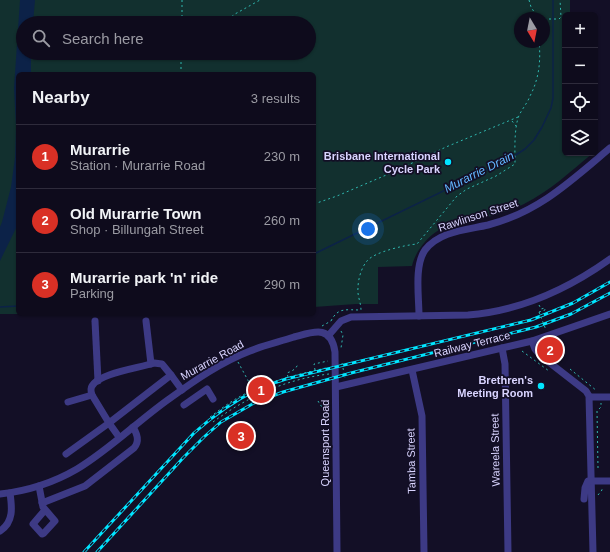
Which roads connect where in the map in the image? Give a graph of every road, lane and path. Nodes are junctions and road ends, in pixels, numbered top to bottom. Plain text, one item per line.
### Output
1 (182, 0) edge
2 (260, 0) edge
3 (529, 0) edge
4 (560, 0) edge
5 (534, 12) edge
6 (182, 16) edge
7 (233, 16) edge
8 (550, 19) edge
9 (539, 48) edge
10 (181, 60) edge
11 (181, 72) edge
12 (519, 117) junction
13 (511, 121) junction
14 (517, 126) junction
15 (610, 148) edge
16 (316, 203) edge
17 (610, 259) edge
18 (544, 303) dead end
19 (610, 314) edge
20 (419, 316) junction
21 (95, 321) dead end
22 (146, 321) dead end
23 (340, 330) dead end
24 (546, 330) dead end
25 (317, 331) junction
26 (328, 336) junction
27 (532, 341) junction
28 (502, 348) junction
29 (522, 350) dead end
30 (341, 351) dead end
31 (329, 360) dead end
32 (341, 361) dead end
33 (298, 363) dead end
34 (151, 364) junction
35 (239, 364) dead end
36 (565, 366) dead end
37 (326, 368) dead end
38 (315, 370) junction
39 (412, 370) junction
40 (551, 372) dead end
41 (327, 374) dead end
42 (171, 375) junction
43 (288, 377) junction
44 (348, 379) dead end
45 (98, 381) junction
46 (272, 382) junction
47 (250, 384) junction
48 (259, 387) junction
49 (336, 387) junction
50 (182, 390) junction
51 (253, 390) junction
52 (265, 391) junction
53 (600, 391) dead end
54 (92, 395) junction
55 (590, 397) junction
56 (610, 397) edge
57 (213, 399) dead end
58 (318, 401) dead end
59 (601, 401) dead end
60 (68, 402) dead end
61 (184, 405) dead end
62 (329, 407) dead end
63 (210, 417) dead end
64 (213, 422) dead end
65 (108, 423) junction
66 (133, 426) junction
67 (119, 437) junction
68 (66, 454) dead end
69 (598, 472) dead end
70 (591, 481) junction
71 (610, 481) edge
72 (39, 486) junction
73 (10, 493) junction
74 (0, 494) edge
75 (584, 499) dead end
76 (0, 531) edge
77 (336, 552) edge
78 (424, 552) edge
79 (508, 552) edge
80 (593, 552) edge

1 - 6 path
2 - 7 path
3 - 5 path
4 - 8 path
9 - 12 path
10 - 11 path
12 - 13 path
12 - 14 path
13 - 14 path
13 - 16 path
14 - 25 path
15 - 20 street, Rawlinson Street
17 - 20 street
18 - 24 path, bridge
19 - 27 street, Railway Terrace
20 - 26 street
21 - 45 street
22 - 34 street
23 - 30 path
25 - 26 street
25 - 50 street, Murarrie Road
26 - 49 street, Queensport Road
27 - 28 street, Railway Terrace
27 - 55 street
28 - 39 street, Railway Terrace
28 - 79 street, Wareela Street
29 - 40 path
31 - 38 path
32 - 44 path
33 - 43 path
34 - 42 street
34 - 45 street
35 - 47 path
36 - 53 path
37 - 38 path
38 - 43 path
39 - 49 street, Railway Terrace
39 - 78 street, Tamba Street
41 - 52 path
42 - 50 street
42 - 65 street
43 - 46 path
45 - 54 street
46 - 47 path
46 - 48 path
47 - 51 path
48 - 51 path
48 - 52 path, bridge
49 - 77 street, Queensport Road
50 - 66 street, Murarrie Road
51 - 63 path
52 - 64 path
54 - 60 street
54 - 65 street
55 - 56 street
55 - 70 street
57 - 61 street
58 - 62 path
59 - 69 path
65 - 67 street
65 - 68 street
66 - 67 street, Murarrie Road
66 - 72 street
67 - 72 street, Murarrie Road
70 - 71 street
70 - 75 street
70 - 80 street
72 - 73 street, Murarrie Road
73 - 74 street, Murarrie Road
73 - 76 street

